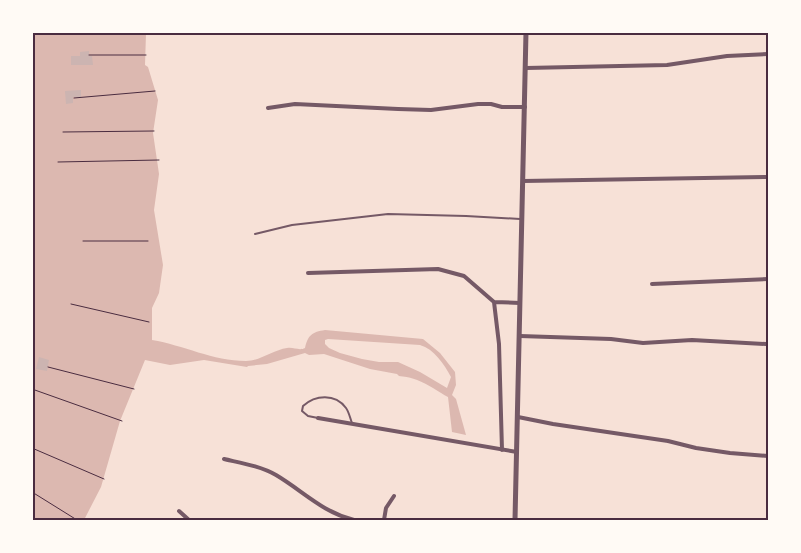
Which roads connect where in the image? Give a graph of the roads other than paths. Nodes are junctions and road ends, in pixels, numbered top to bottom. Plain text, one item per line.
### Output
1 (526, 32) edge
2 (768, 54) edge
3 (526, 68) junction
4 (525, 107) junction
5 (268, 108) dead end
6 (768, 177) edge
7 (523, 181) junction
8 (522, 219) junction
9 (255, 234) dead end
10 (308, 273) dead end
11 (768, 279) edge
12 (652, 284) dead end
13 (494, 302) junction
14 (520, 302) junction
15 (520, 336) junction
16 (766, 344) dead end
17 (518, 416) junction
18 (318, 418) joint
19 (352, 424) junction
20 (502, 450) junction
21 (517, 452) junction
22 (768, 456) edge
23 (224, 460) dead end
24 (394, 496) dead end
25 (179, 511) dead end
26 (189, 520) edge
27 (354, 520) edge
28 (384, 520) edge
29 (515, 520) edge

1 - 3 street
2 - 3 street
3 - 4 street
4 - 5 street
4 - 7 street
6 - 7 street
7 - 8 street
8 - 9 lane
8 - 14 street
10 - 13 street
11 - 12 street
13 - 14 street
13 - 20 street
14 - 15 street
15 - 16 street
15 - 17 street
17 - 21 street
17 - 22 street
18 - 19 street
18 - 19 lane
19 - 20 street
20 - 21 street
21 - 29 street
23 - 27 street
24 - 28 street
25 - 26 street

